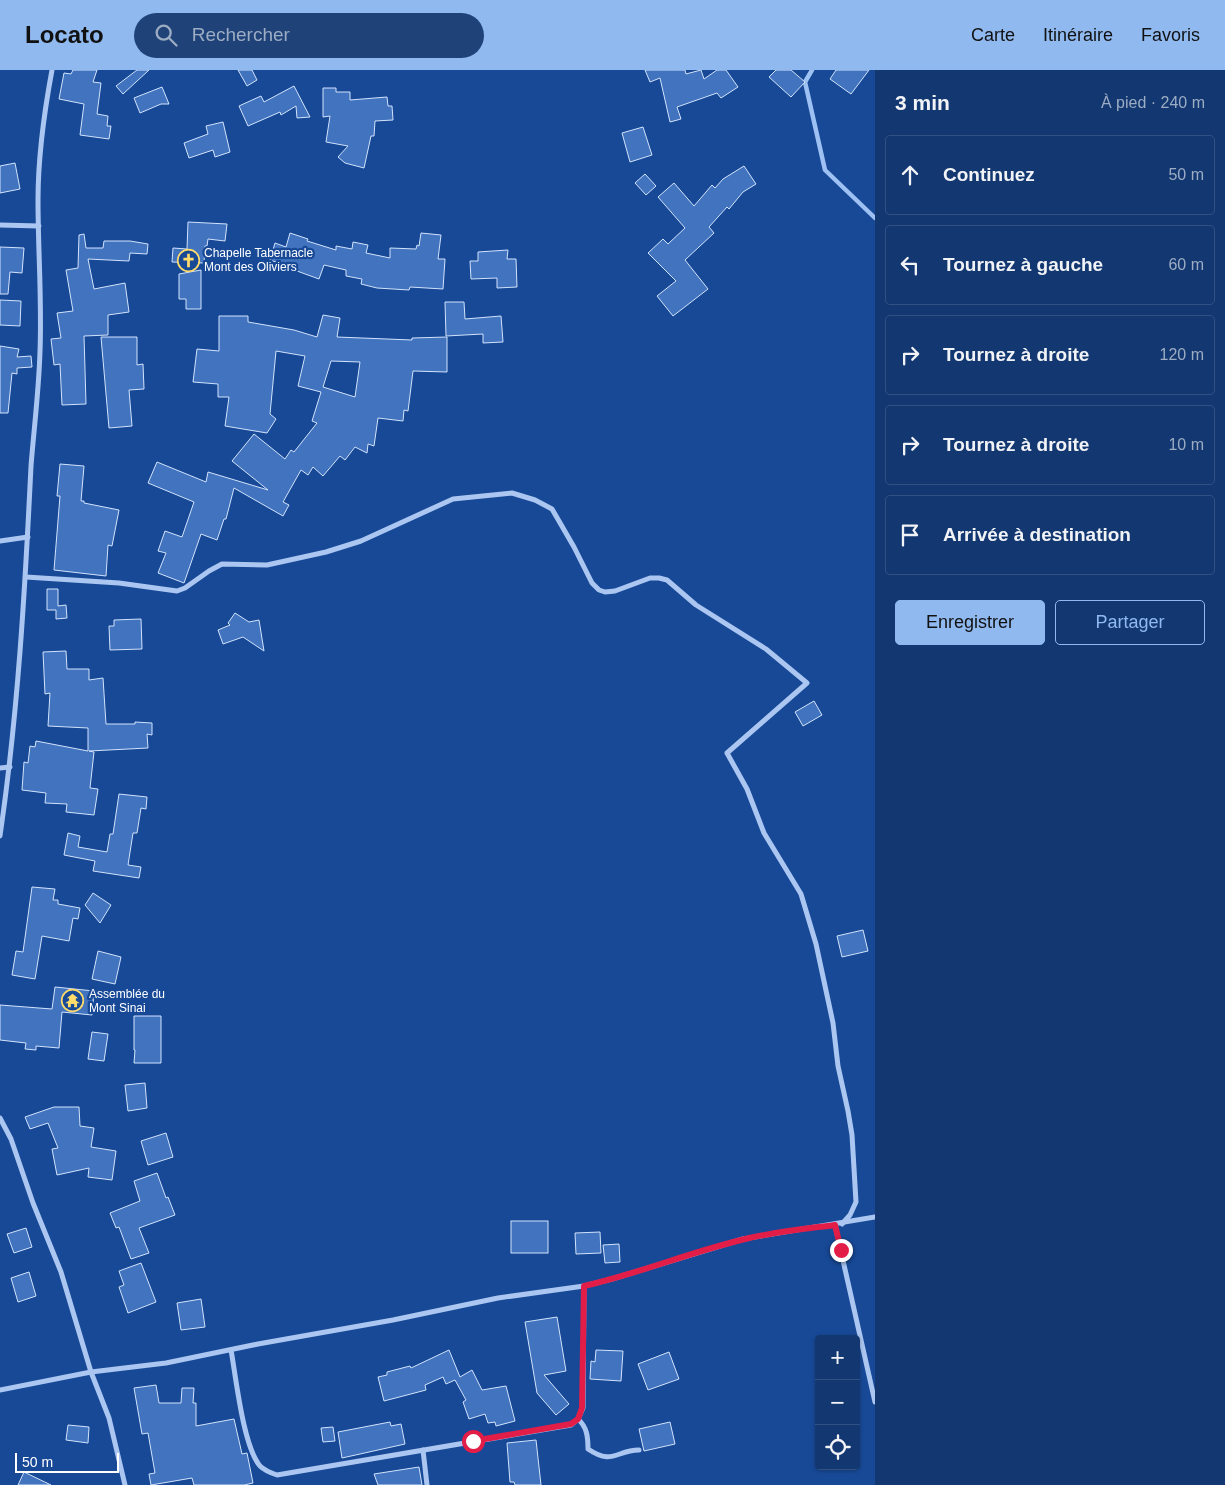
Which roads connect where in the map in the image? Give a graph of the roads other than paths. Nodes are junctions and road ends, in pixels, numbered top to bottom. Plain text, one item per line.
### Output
1 (52, 70) edge
2 (0, 225) edge
3 (39, 226) junction
4 (28, 537) junction
5 (0, 542) edge
6 (26, 577) junction
7 (10, 767) junction
8 (0, 768) edge
9 (0, 836) edge
10 (0, 1118) edge
11 (875, 1217) edge
12 (842, 1224) junction
13 (835, 1225) junction
14 (584, 1286) junction
15 (231, 1350) junction
16 (91, 1372) junction
17 (0, 1390) edge
18 (875, 1402) edge
19 (578, 1419) junction
20 (423, 1450) junction
21 (639, 1450) dead end
22 (126, 1485) edge
23 (427, 1485) edge

1 - 3 street
2 - 3 street
3 - 4 street
4 - 5 street
4 - 6 street
6 - 7 street
6 - 12 street
7 - 8 street
7 - 9 street
10 - 16 street
11 - 12 street
12 - 13 street
13 - 14 street
13 - 18 street
14 - 15 street
14 - 19 street
15 - 16 street
15 - 20 street
16 - 17 street
16 - 22 street
19 - 20 street
19 - 21 street
20 - 23 street

